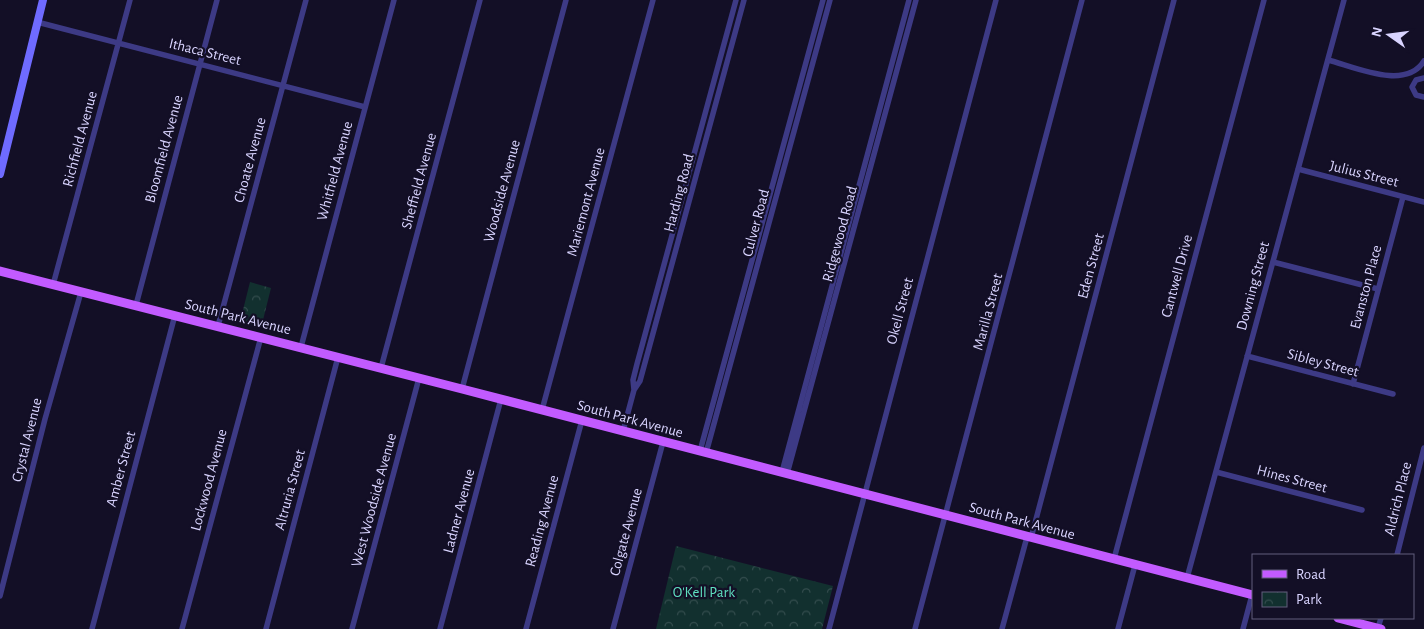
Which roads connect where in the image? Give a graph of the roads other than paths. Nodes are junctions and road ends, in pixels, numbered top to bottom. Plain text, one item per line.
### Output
1 (43, 0) edge
2 (130, 0) edge
3 (218, 0) edge
4 (306, 0) edge
5 (394, 0) edge
6 (480, 0) edge
7 (566, 0) edge
8 (653, 0) edge
9 (744, 0) edge
10 (823, 0) edge
11 (830, 0) edge
12 (909, 0) edge
13 (916, 0) edge
14 (996, 0) edge
15 (1082, 0) edge
16 (1174, 0) edge
17 (1264, 0) edge
18 (1344, 0) edge
19 (735, 3) edge
20 (742, 8) junction
21 (37, 22) junction
22 (906, 24) junction
23 (119, 43) junction
24 (1328, 60) junction
25 (1424, 61) edge
26 (200, 64) junction
27 (1413, 73) junction
28 (715, 76) junction
29 (723, 78) junction
30 (1424, 78) edge
31 (1416, 80) junction
32 (283, 85) junction
33 (1424, 97) edge
34 (365, 107) junction
35 (696, 144) junction
36 (704, 146) junction
37 (1298, 170) junction
38 (0, 174) edge
39 (1402, 196) junction
40 (1424, 202) edge
41 (678, 210) junction
42 (687, 213) junction
43 (1273, 262) junction
44 (0, 271) edge
45 (660, 280) junction
46 (668, 282) junction
47 (54, 284) junction
48 (1378, 289) junction
49 (81, 292) junction
50 (136, 305) junction
51 (175, 315) junction
52 (218, 326) junction
53 (261, 337) junction
54 (301, 348) junction
55 (1247, 356) junction
56 (338, 357) junction
57 (381, 368) junction
58 (419, 378) junction
59 (1353, 384) junction
60 (462, 389) junction
61 (634, 390) junction
62 (1392, 394) dead end
63 (501, 399) junction
64 (542, 410) junction
65 (582, 420) junction
66 (623, 431) junction
67 (663, 442) junction
68 (1424, 448) edge
69 (703, 452) junction
70 (1216, 472) junction
71 (784, 473) junction
72 (864, 495) junction
73 (1362, 510) dead end
74 (946, 515) junction
75 (1029, 537) junction
76 (1396, 554) edge
77 (1114, 559) junction
78 (1135, 565) junction
79 (1187, 578) junction
80 (1252, 595) edge
81 (0, 596) edge
82 (1252, 598) edge
83 (1342, 619) edge
84 (92, 629) edge
85 (182, 629) edge
86 (266, 629) edge
87 (352, 629) edge
88 (440, 629) edge
89 (526, 629) edge
90 (613, 629) edge
91 (829, 629) edge
92 (915, 629) edge
93 (1002, 629) edge
94 (1118, 629) edge
95 (1243, 629) edge
96 (1379, 629) edge

1 - 21 street
2 - 23 street, Richfield Avenue
3 - 26 street, Bloomfield Avenue
4 - 32 street, Choate Avenue
5 - 34 street, Whitfield Avenue
6 - 57 street, Sheffield Avenue
7 - 60 street, Woodside Avenue
8 - 64 street, Mariemont Avenue
9 - 20 street, Harding Road
10 - 69 street, Culver Road
11 - 69 street, Culver Road
12 - 22 street, Ridgewood Road
13 - 22 street, Ridgewood Road
14 - 72 street, Okell Street
15 - 74 street, Marilla Street
16 - 75 street, Eden Street
17 - 77 street, Cantwell Drive
18 - 24 street, Downing Street
19 - 20 street
19 - 28 street, Harding Road
20 - 29 street, Harding Road
21 - 23 street, Ithaca Street
21 - 38 street
22 - 71 street, Ridgewood Road
23 - 26 street, Ithaca Street
23 - 47 street, Richfield Avenue
24 - 27 street
24 - 37 street, Downing Street
25 - 27 street
26 - 32 street, Ithaca Street
26 - 50 street, Bloomfield Avenue
27 - 31 street
28 - 29 street
28 - 35 street, Harding Road
29 - 36 street, Harding Road
30 - 31 street
31 - 33 street
32 - 34 street, Ithaca Street
32 - 52 street, Choate Avenue
34 - 54 street, Whitfield Avenue
35 - 36 street
35 - 41 street, Harding Road
36 - 42 street, Harding Road
37 - 39 street, Julius Street
37 - 43 street, Downing Street
39 - 40 street, Julius Street
39 - 48 street, Evanston Place
41 - 42 street
41 - 45 street, Harding Road
42 - 46 street, Harding Road
43 - 48 street
43 - 55 street, Downing Street
44 - 47 main road, South Park Avenue
45 - 46 street
45 - 61 street, Harding Road
46 - 61 street, Harding Road
47 - 49 main road, South Park Avenue
48 - 59 street, Evanston Place
49 - 50 main road, South Park Avenue
49 - 81 street, Crystal Avenue
50 - 51 main road, South Park Avenue
51 - 52 main road, South Park Avenue
51 - 84 street, Amber Street
52 - 53 main road, South Park Avenue
53 - 54 main road, South Park Avenue
53 - 85 street, Lockwood Avenue
54 - 56 main road, South Park Avenue
55 - 59 street, Sibley Street
55 - 70 street, Downing Street
56 - 57 main road, South Park Avenue
56 - 86 street, Altruria Street
57 - 58 main road, South Park Avenue
58 - 60 main road, South Park Avenue
58 - 87 street, West Woodside Avenue
59 - 62 street, Sibley Street
60 - 63 main road, South Park Avenue
61 - 66 street, Harding Road
63 - 64 main road, South Park Avenue
63 - 88 street, Ladner Avenue
64 - 65 main road, South Park Avenue
65 - 66 main road, South Park Avenue
65 - 89 street, Reading Avenue
66 - 67 main road, South Park Avenue
67 - 69 main road, South Park Avenue
67 - 90 street, Colgate Avenue
68 - 76 street, Aldrich Place
69 - 71 main road, South Park Avenue
70 - 73 street, Hines Street
70 - 79 street, Downing Street
71 - 72 main road, South Park Avenue
72 - 74 main road, South Park Avenue
72 - 91 street, Okell Street
74 - 75 main road, South Park Avenue
74 - 92 street, Marilla Street
75 - 77 main road, South Park Avenue
75 - 93 street, Eden Street
77 - 78 main road, South Park Avenue
78 - 79 main road, South Park Avenue
78 - 94 street
79 - 80 main road, South Park Avenue
82 - 95 street
83 - 96 main road

